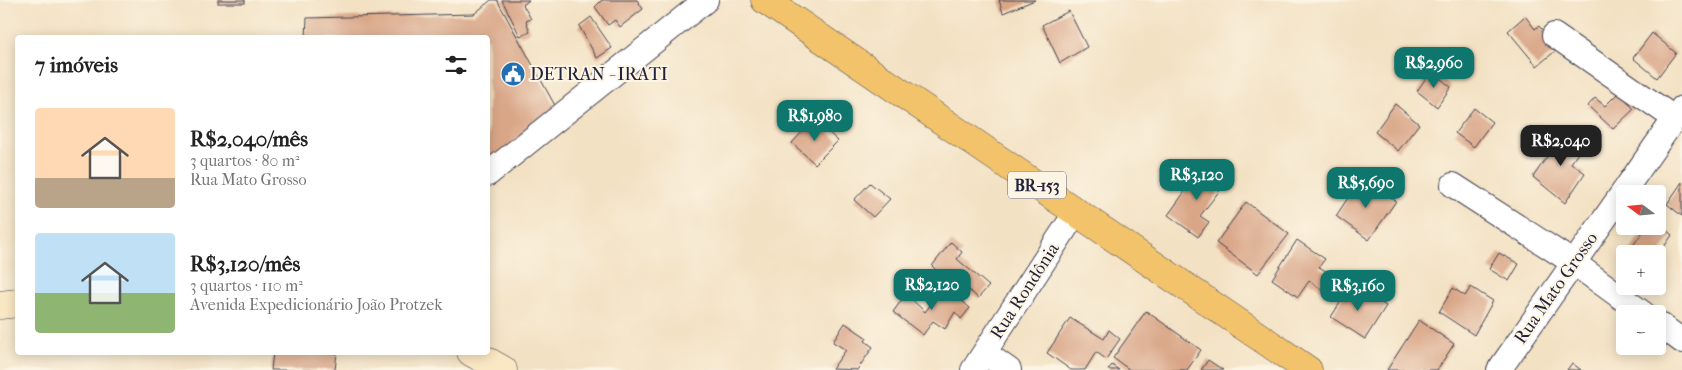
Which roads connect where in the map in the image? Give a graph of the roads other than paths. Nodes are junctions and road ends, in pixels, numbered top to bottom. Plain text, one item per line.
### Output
1 (706, 0) edge
2 (765, 0) edge
3 (1554, 35) dead end
4 (1678, 113) edge
5 (490, 172) edge
6 (1453, 185) dead end
7 (1076, 212) junction
8 (1574, 263) junction
9 (15, 304) edge
10 (0, 305) edge
11 (1632, 305) edge
12 (1666, 330) edge
13 (1682, 341) edge
14 (476, 355) edge
15 (979, 362) edge
16 (503, 370) edge
17 (1009, 370) edge
18 (1308, 370) edge
19 (1499, 370) edge

1 - 5 street
2 - 7 highway, BR-153
3 - 4 street
4 - 8 street, Rua Mato Grosso
6 - 8 street
7 - 15 street, Rua Rondônia
7 - 18 highway, BR-153
8 - 11 street
8 - 19 street, Rua Mato Grosso
9 - 10 main road
12 - 13 street
14 - 16 main road
15 - 17 street

